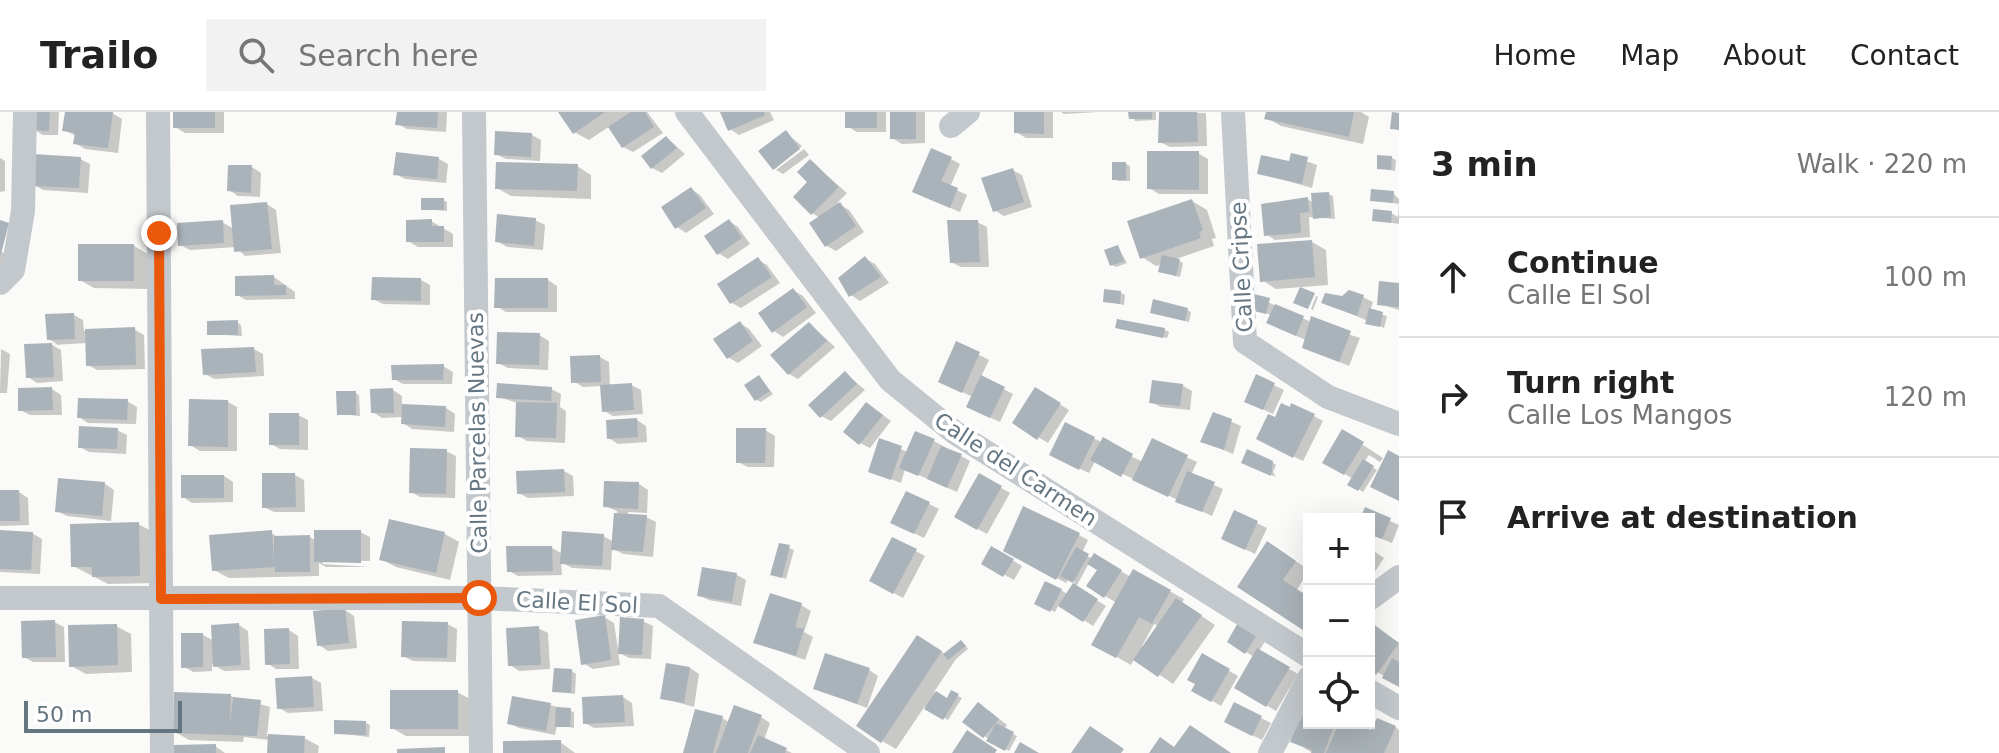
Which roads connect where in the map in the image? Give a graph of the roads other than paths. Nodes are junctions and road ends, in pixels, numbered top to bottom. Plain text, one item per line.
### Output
1 (25, 112) edge
2 (158, 112) edge
3 (474, 112) edge
4 (687, 112) edge
5 (1233, 112) edge
6 (12, 208) edge
7 (0, 283) edge
8 (1399, 424) edge
9 (1399, 577) edge
10 (1375, 595) edge
11 (0, 598) edge
12 (479, 598) junction
13 (161, 599) junction
14 (1303, 652) edge
15 (1303, 690) edge
16 (1375, 694) edge
17 (1399, 708) edge
18 (162, 753) edge
19 (481, 753) edge
20 (868, 753) edge
21 (1270, 753) edge

1 - 6 street
2 - 13 street
3 - 12 street, Calle Parcelas Nuevas
4 - 14 street, Calle del Carmen
5 - 8 street, Calle Cripse
6 - 7 street
9 - 10 street
11 - 13 street, Calle El Sol
12 - 13 street, Calle El Sol
12 - 19 street, Calle Parcelas Nuevas
12 - 20 street, Calle El Sol
13 - 18 street
15 - 21 street
16 - 17 street

